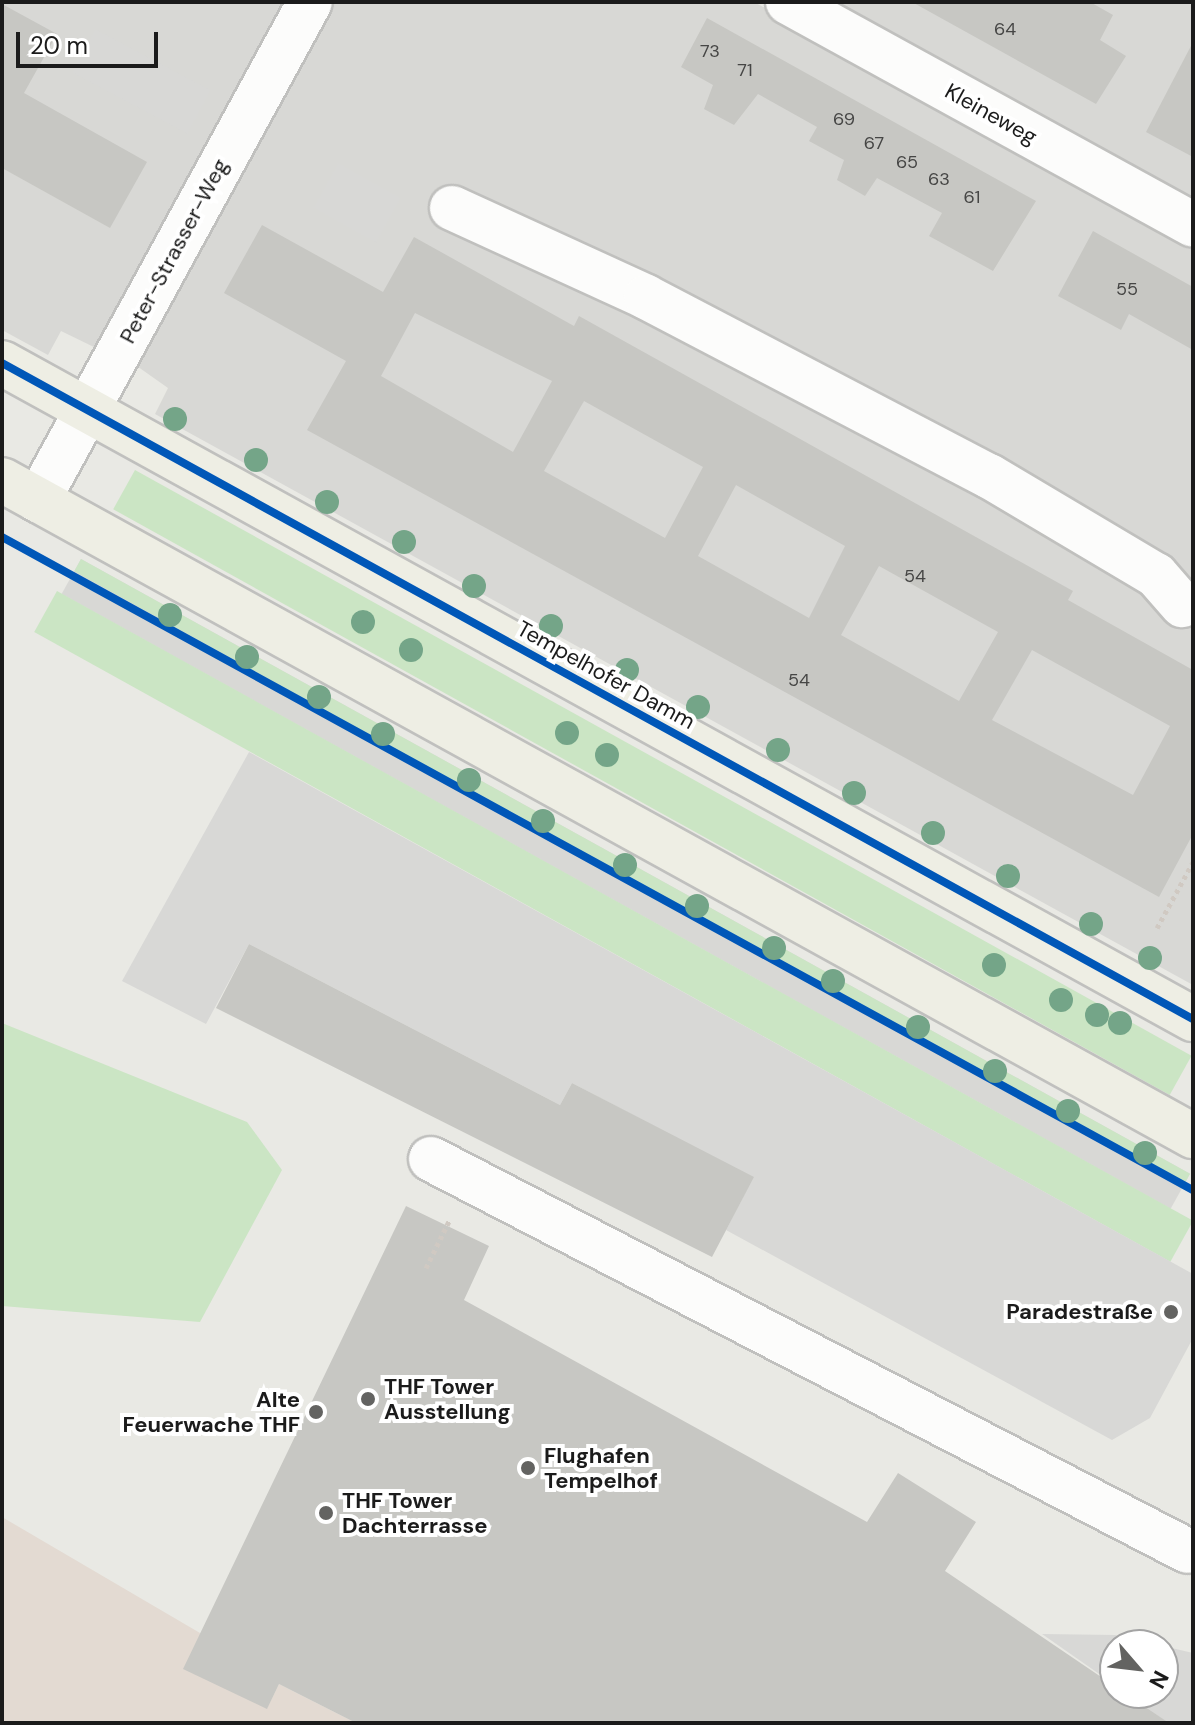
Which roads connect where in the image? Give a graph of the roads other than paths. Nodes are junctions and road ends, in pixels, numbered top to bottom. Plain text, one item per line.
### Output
1 (310, 2) edge
2 (788, 2) edge
3 (452, 208) dead end
4 (1193, 225) edge
5 (2, 363) edge
6 (88, 410) junction
7 (11, 486) edge
8 (1182, 605) dead end
9 (1193, 1019) edge
10 (1193, 1136) edge
11 (431, 1159) dead end
12 (1191, 1550) edge

1 - 6 street, Peter-Strasser-Weg
2 - 4 street, Kleineweg
3 - 8 street
5 - 6 main road, Tempelhofer Damm
6 - 7 street, Peter-Strasser-Weg
6 - 9 main road, Tempelhofer Damm
7 - 10 main road
11 - 12 street

